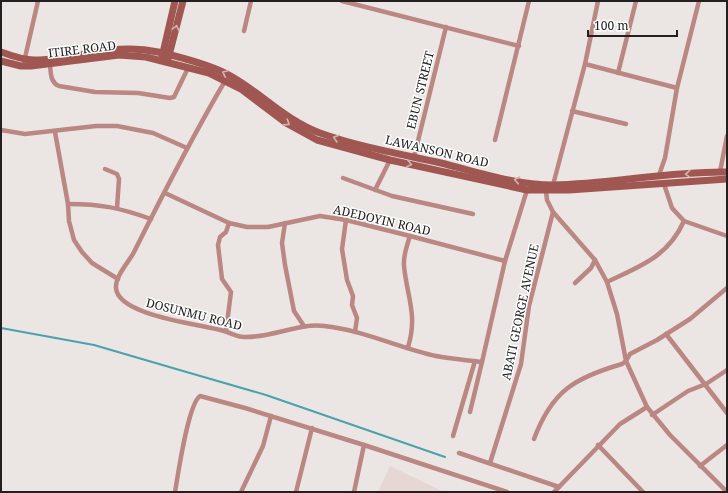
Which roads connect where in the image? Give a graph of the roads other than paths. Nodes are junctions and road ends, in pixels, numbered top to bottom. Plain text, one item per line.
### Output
1 (38, 1) edge
2 (176, 1) edge
3 (183, 1) edge
4 (251, 1) edge
5 (342, 1) edge
6 (529, 1) edge
7 (598, 1) edge
8 (636, 1) edge
9 (700, 1) edge
10 (446, 27) junction
11 (244, 32) dead end
12 (519, 46) junction
13 (1, 52) edge
14 (165, 59) junction
15 (1, 61) edge
16 (24, 63) junction
17 (585, 64) junction
18 (50, 65) junction
19 (188, 68) junction
20 (618, 73) junction
21 (225, 81) junction
22 (677, 88) junction
23 (572, 110) junction
24 (626, 124) dead end
25 (1, 130) edge
26 (55, 132) junction
27 (727, 136) edge
28 (495, 140) dead end
29 (350, 145) junction
30 (187, 148) junction
31 (414, 157) junction
32 (390, 160) junction
33 (105, 169) dead end
34 (724, 172) edge
35 (659, 175) junction
36 (344, 178) dead end
37 (727, 179) edge
38 (664, 184) junction
39 (553, 185) junction
40 (374, 190) junction
41 (527, 190) junction
42 (546, 191) junction
43 (165, 194) junction
44 (68, 204) junction
45 (118, 208) junction
46 (552, 212) junction
47 (473, 214) dead end
48 (152, 219) junction
49 (346, 220) junction
50 (684, 221) junction
51 (229, 223) junction
52 (285, 223) junction
53 (410, 236) junction
54 (727, 236) edge
55 (595, 260) junction
56 (505, 261) junction
57 (118, 279) junction
58 (607, 282) junction
59 (575, 283) dead end
60 (727, 288) edge
61 (304, 326) junction
62 (226, 331) junction
63 (355, 332) junction
64 (666, 334) junction
65 (408, 347) junction
66 (472, 360) junction
67 (626, 360) junction
68 (482, 362) junction
69 (727, 370) edge
70 (706, 384) junction
71 (647, 407) junction
72 (470, 412) dead end
73 (727, 413) edge
74 (271, 416) junction
75 (652, 416) junction
76 (312, 428) junction
77 (453, 436) dead end
78 (534, 439) dead end
79 (598, 444) junction
80 (364, 445) junction
81 (727, 445) edge
82 (459, 452) dead end
83 (490, 463) junction
84 (700, 466) junction
85 (557, 490) edge
86 (175, 492) edge
87 (241, 492) edge
88 (296, 492) edge
89 (354, 492) edge
90 (507, 492) edge
91 (643, 492) edge
92 (727, 492) edge

1 - 16 street
2 - 14 main road
14 -> 3 main road
4 - 11 street
5 - 10 street
6 - 12 street
7 - 17 street
8 - 20 street
9 - 22 street
10 - 12 street
10 - 31 street, EBUN STREET
12 - 28 street
13 - 16 main road, ITIRE ROAD
14 - 16 main road, ITIRE ROAD
14 - 18 main road, ITIRE ROAD
14 - 19 main road, LAWANSON ROAD
29 -> 14 main road, LAWANSON ROAD
15 - 16 main road, ITIRE ROAD
16 - 18 main road, ITIRE ROAD
17 - 20 street
17 - 23 street
18 - 19 street
19 - 21 main road, LAWANSON ROAD
20 - 22 street
21 -> 29 main road, LAWANSON ROAD
21 - 30 street
22 - 35 street
23 - 24 street
23 - 39 street
25 - 26 street
26 - 30 street
26 - 44 street
27 - 34 street
29 - 31 main road, LAWANSON ROAD
29 - 32 main road, LAWANSON ROAD
30 - 43 street
39 -> 31 main road, LAWANSON ROAD
32 - 40 street
32 -> 41 main road, LAWANSON ROAD
33 - 45 street
34 -> 35 main road, LAWANSON ROAD
35 - 39 main road, LAWANSON ROAD
36 - 40 street
37 - 38 main road, LAWANSON ROAD
38 - 42 main road, LAWANSON ROAD
38 - 50 street
40 - 47 street
41 - 42 main road, LAWANSON ROAD
41 - 56 street
42 - 46 street
43 - 48 street
43 - 51 street, ADEDOYIN ROAD
44 - 45 street
44 - 57 street
45 - 48 street
46 - 55 street
46 - 83 street, ABATI GEORGE AVENUE
48 - 57 street
49 - 52 street, ADEDOYIN ROAD
49 - 53 street, ADEDOYIN ROAD
49 - 63 street
50 - 54 street
50 - 58 street
51 - 52 street, ADEDOYIN ROAD
51 - 62 street
52 - 61 street
53 - 56 street, ADEDOYIN ROAD
53 - 65 street
55 - 58 street
55 - 59 street
56 - 68 street
57 - 62 street, DOSUNMU ROAD
58 - 67 street
60 - 64 street
61 - 62 street, DOSUNMU ROAD
61 - 63 street, DOSUNMU ROAD
63 - 65 street, DOSUNMU ROAD
64 - 67 street
64 - 70 street
65 - 66 street, DOSUNMU ROAD
66 - 68 street, DOSUNMU ROAD
66 - 77 street
67 - 71 street
67 - 78 street
68 - 72 street
69 - 70 street
70 - 73 street
70 - 75 street
71 - 75 street
71 - 79 street
74 - 76 street
74 - 86 street
74 - 87 street
75 - 84 street
76 - 80 street
76 - 88 street
79 - 85 street
79 - 91 street
80 - 89 street
80 - 90 street
81 - 84 street
82 - 83 street
83 - 85 street
84 - 92 street

